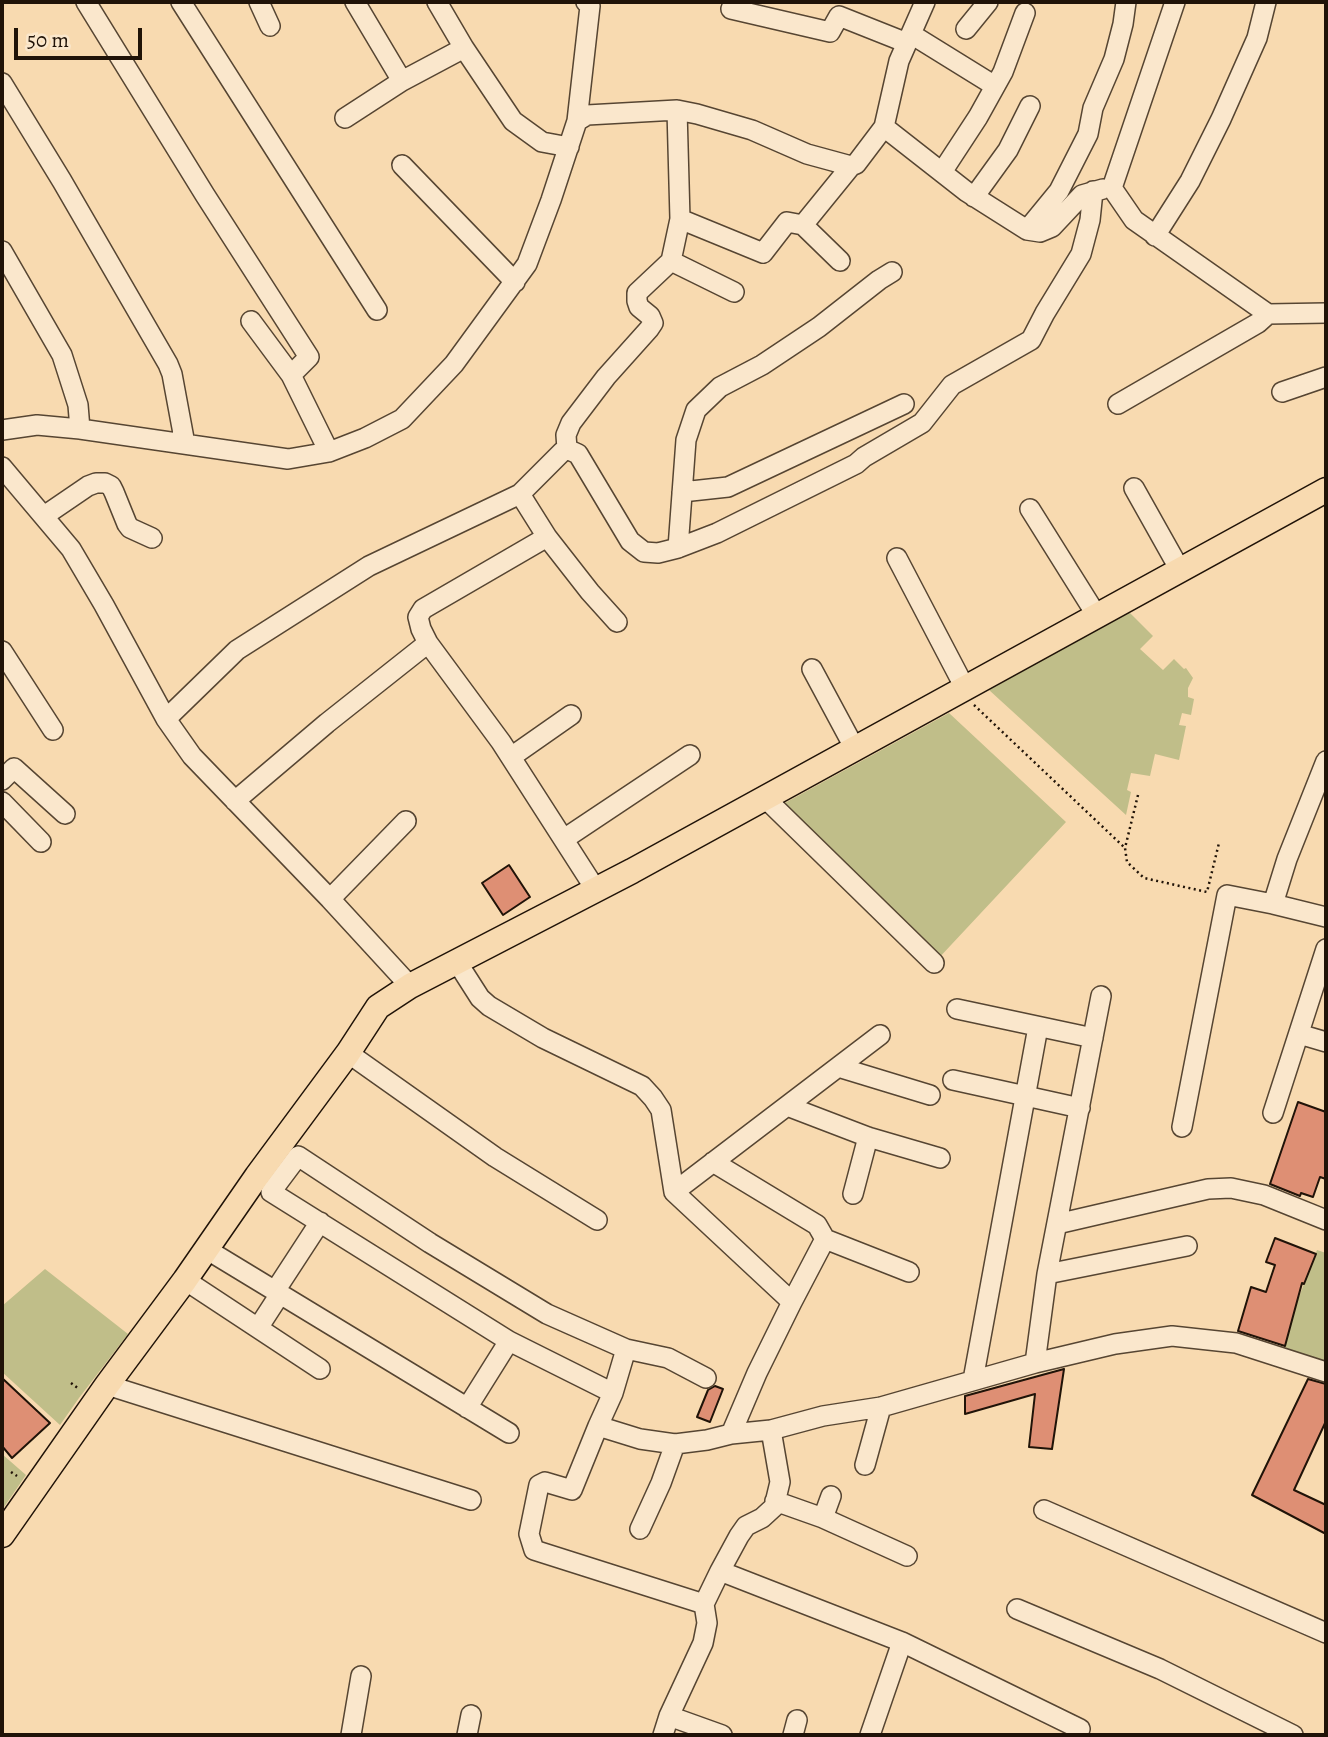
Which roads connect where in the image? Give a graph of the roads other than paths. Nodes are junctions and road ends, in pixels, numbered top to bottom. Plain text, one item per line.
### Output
1 (86, 2) edge
2 (181, 2) edge
3 (259, 2) edge
4 (355, 2) edge
5 (437, 2) edge
6 (925, 2) edge
7 (988, 2) edge
8 (1126, 2) edge
9 (1175, 2) edge
10 (1266, 2) edge
11 (589, 3) edge
12 (731, 9) dead end
13 (1025, 13) dead end
14 (270, 26) dead end
15 (966, 29) dead end
16 (909, 39) junction
17 (464, 48) junction
18 (401, 80) junction
19 (2, 83) edge
20 (995, 86) junction
21 (1030, 106) dead end
22 (677, 110) junction
23 (345, 118) dead end
24 (577, 121) junction
25 (884, 127) junction
26 (569, 147) junction
27 (401, 165) dead end
28 (851, 166) junction
29 (942, 172) junction
30 (1102, 189) junction
31 (974, 197) junction
32 (680, 219) junction
33 (803, 225) junction
34 (1027, 230) junction
35 (1155, 236) junction
36 (2, 251) edge
37 (671, 261) junction
38 (840, 261) dead end
39 (892, 271) dead end
40 (515, 282) junction
41 (734, 292) dead end
42 (377, 310) dead end
43 (1326, 313) edge
44 (1268, 314) junction
45 (251, 321) dead end
46 (291, 375) junction
47 (1326, 377) edge
48 (1282, 392) dead end
49 (904, 404) dead end
50 (1118, 404) dead end
51 (80, 429) junction
52 (2, 430) edge
53 (185, 444) junction
54 (567, 449) junction
55 (329, 452) junction
56 (2, 467) edge
57 (1134, 488) dead end
58 (1326, 490) edge
59 (682, 492) junction
60 (520, 494) junction
61 (1030, 509) dead end
62 (44, 516) junction
63 (547, 537) junction
64 (152, 538) dead end
65 (678, 548) junction
66 (897, 558) dead end
67 (1180, 570) junction
68 (1097, 615) junction
69 (617, 622) dead end
70 (428, 643) junction
71 (2, 651) edge
72 (812, 669) dead end
73 (962, 690) junction
74 (571, 715) dead end
75 (166, 719) junction
76 (53, 730) dead end
77 (855, 749) junction
78 (690, 755) dead end
79 (511, 758) junction
80 (1326, 761) edge
81 (2, 780) edge
82 (765, 798) junction
83 (2, 802) edge
84 (235, 802) junction
85 (65, 814) dead end
86 (407, 821) dead end
87 (564, 839) junction
88 (41, 842) dead end
89 (596, 890) junction
90 (330, 899) junction
91 (1273, 904) junction
92 (1326, 917) edge
93 (1326, 949) edge
94 (457, 962) junction
95 (934, 963) dead end
96 (410, 986) junction
97 (1101, 996) dead end
98 (957, 1009) dead end
99 (1038, 1027) junction
100 (1299, 1034) junction
101 (880, 1035) dead end
102 (1093, 1038) junction
103 (1326, 1042) edge
104 (348, 1053) junction
105 (838, 1067) junction
106 (953, 1080) dead end
107 (930, 1095) dead end
108 (1025, 1096) junction
109 (787, 1106) junction
110 (1080, 1108) junction
111 (1273, 1113) dead end
112 (1182, 1126) dead end
113 (868, 1137) junction
114 (940, 1158) dead end
115 (713, 1162) junction
116 (674, 1192) junction
117 (853, 1194) dead end
118 (597, 1220) dead end
119 (1326, 1220) edge
120 (320, 1222) junction
121 (1056, 1224) junction
122 (825, 1239) junction
123 (1187, 1246) dead end
124 (206, 1249) junction
125 (909, 1272) dead end
126 (1047, 1274) junction
127 (185, 1280) junction
128 (278, 1292) junction
129 (792, 1302) junction
130 (258, 1328) junction
131 (509, 1341) junction
132 (626, 1349) junction
133 (1035, 1363) junction
134 (320, 1369) dead end
135 (1326, 1372) edge
136 (706, 1378) dead end
137 (973, 1380) junction
138 (107, 1385) junction
139 (613, 1393) junction
140 (881, 1407) junction
141 (467, 1408) junction
142 (598, 1426) junction
143 (771, 1430) junction
144 (509, 1433) dead end
145 (731, 1434) junction
146 (675, 1444) junction
147 (864, 1465) dead end
148 (831, 1496) dead end
149 (471, 1500) dead end
150 (775, 1501) junction
151 (1044, 1510) dead end
152 (823, 1518) junction
153 (640, 1529) dead end
154 (2, 1535) edge
155 (907, 1556) dead end
156 (720, 1571) junction
157 (704, 1604) junction
158 (1017, 1609) dead end
159 (1326, 1633) edge
160 (902, 1642) junction
161 (360, 1676) dead end
162 (471, 1715) dead end
163 (669, 1716) junction
164 (1080, 1729) dead end
165 (351, 1735) edge
166 (467, 1735) edge
167 (663, 1735) edge
168 (722, 1735) edge
169 (870, 1735) edge
170 (1293, 1735) edge

1 - 46 street
2 - 42 street
3 - 14 street
4 - 18 street
5 - 17 street
6 - 16 street
7 - 15 street
8 - 34 street
9 - 30 street
10 - 35 street
11 - 24 street
12 - 16 street
13 - 20 street
16 - 20 street
16 - 25 street
17 - 18 street
17 - 26 street
18 - 23 street
19 - 53 street
20 - 29 street
21 - 31 street
22 - 24 street
22 - 28 street
22 - 32 street
24 - 26 street
25 - 28 street
25 - 29 street
26 - 40 street
27 - 40 street
28 - 33 street
29 - 31 street
30 - 34 street
30 - 35 street
30 - 65 street
31 - 34 street
32 - 33 street
32 - 37 street
33 - 38 street
35 - 44 street
36 - 51 street
37 - 41 street
37 - 54 street
39 - 59 street
40 - 55 street
43 - 44 street
44 - 50 street
45 - 46 street
46 - 55 street
47 - 48 street
49 - 59 street
51 - 52 street
51 - 53 street
53 - 55 street
54 - 60 street
54 - 65 street
56 - 62 street
57 - 67 street
58 - 67 main road
59 - 65 street
60 - 63 street
60 - 75 street
61 - 68 street
62 - 64 street
62 - 75 street
63 - 69 street
63 - 70 street
66 - 73 street
67 - 68 main road
68 - 73 main road
70 - 79 street
70 - 84 street
71 - 76 street
72 - 77 street
73 - 77 main road
74 - 79 street
75 - 84 street
77 - 82 main road
78 - 87 street
79 - 87 street
80 - 91 street
81 - 85 street
82 - 89 main road
82 - 95 street
83 - 88 street
84 - 90 street
86 - 90 street
87 - 89 street
89 - 94 main road
90 - 96 street
91 - 92 street
91 - 112 street
93 - 100 street
94 - 96 main road
94 - 116 street
96 - 104 main road
97 - 102 street
98 - 99 street
99 - 102 street
99 - 108 street
100 - 103 street
100 - 111 street
101 - 105 street
102 - 110 street
104 - 118 street
104 - 124 main road
105 - 107 street
105 - 109 street
106 - 108 street
108 - 110 street
108 - 137 street
109 - 113 street
109 - 115 street
110 - 121 street
113 - 114 street
113 - 117 street
115 - 116 street
115 - 122 street
116 - 129 street
119 - 121 street
120 - 128 street
120 - 131 street
120 - 132 street
121 - 126 street
122 - 125 street
122 - 129 street
123 - 126 street
124 - 127 main road
124 - 128 street
126 - 133 street
127 - 130 street
127 - 138 main road
128 - 130 street
128 - 141 street
129 - 145 street
130 - 134 street
131 - 139 street
131 - 141 street
132 - 136 street
132 - 139 street
133 - 135 street
133 - 137 street
137 - 140 street
138 - 149 street
138 - 154 main road
139 - 142 street
140 - 143 street
140 - 147 street
141 - 144 street
142 - 146 street
142 - 157 street
143 - 145 street
143 - 150 street
145 - 146 street
146 - 153 street
148 - 152 street
150 - 152 street
150 - 156 street
151 - 159 street
152 - 155 street
156 - 157 street
156 - 160 street
157 - 163 street
158 - 170 street
160 - 164 street
160 - 169 street
161 - 165 street
162 - 166 street
163 - 167 street
163 - 168 street

